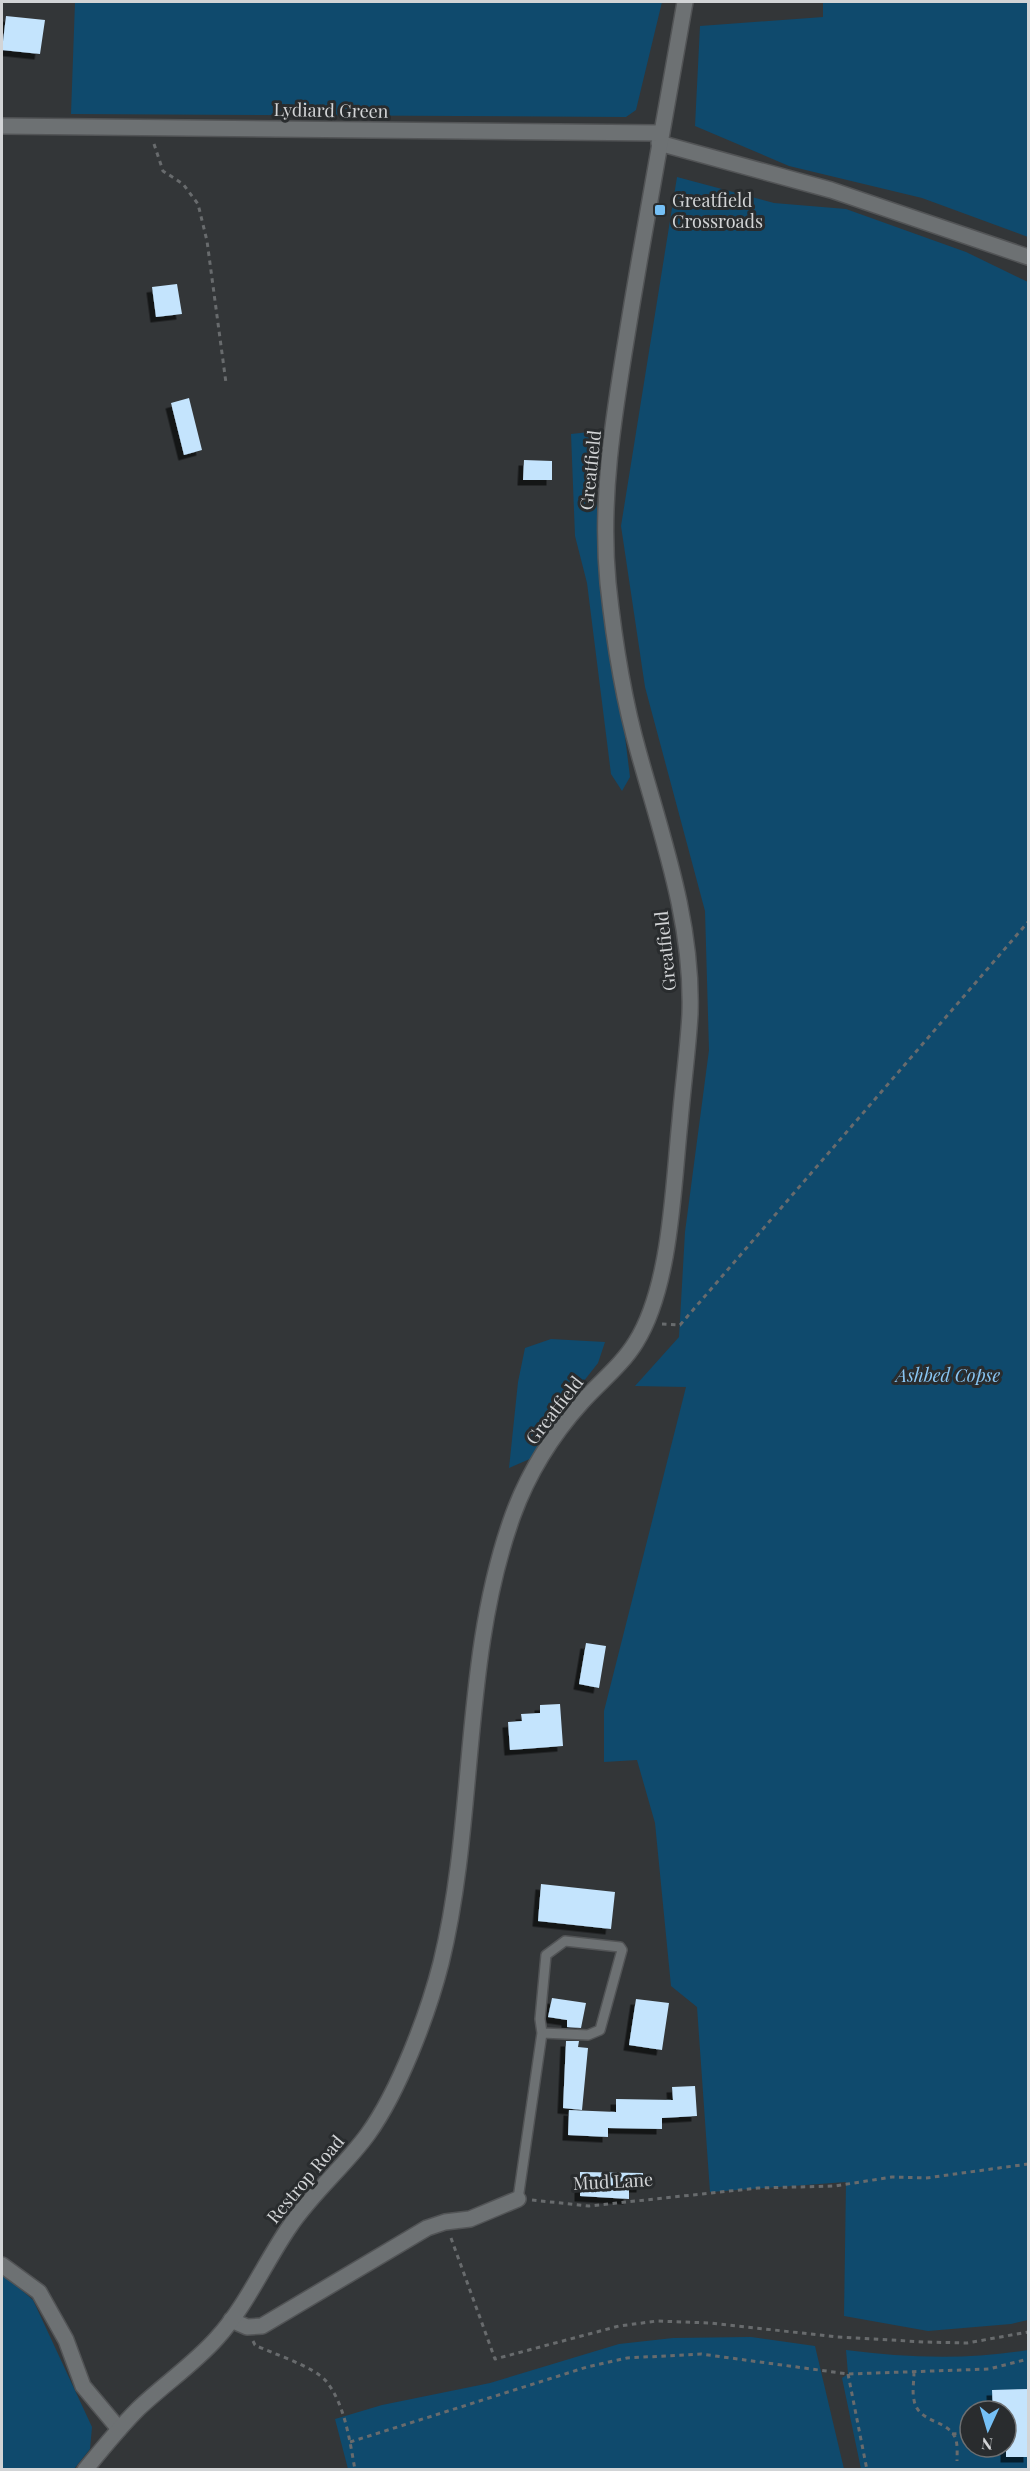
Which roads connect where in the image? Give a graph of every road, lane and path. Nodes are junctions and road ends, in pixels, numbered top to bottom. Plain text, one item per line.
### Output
1 (685, 2) edge
2 (2, 126) edge
3 (152, 127) junction
4 (660, 138) junction
5 (1029, 257) edge
6 (226, 383) dead end
7 (1029, 922) edge
8 (646, 1323) junction
9 (459, 1859) joint
10 (542, 2032) junction
11 (1029, 2164) edge
12 (518, 2199) junction
13 (446, 2222) junction
14 (2, 2265) edge
15 (231, 2320) junction
16 (247, 2327) junction
17 (1029, 2332) edge
18 (1029, 2359) edge
19 (914, 2372) junction
20 (848, 2374) junction
21 (118, 2429) junction
22 (952, 2434) junction
23 (958, 2434) edge
24 (350, 2442) junction
25 (957, 2461) dead end
26 (85, 2469) edge
27 (355, 2469) edge
28 (867, 2469) edge

1 - 4 street, Greatfield
2 - 3 street, Lydiard Green
3 - 4 street, Lydiard Green
3 - 6 path
4 - 5 street, Lydiard Green
4 - 8 street, Greatfield
7 - 8 path
8 - 9 street, Greatfield
9 - 15 street, Restrop Road
10 - 10 lane
10 - 12 lane
11 - 12 path, Mud Lane
12 - 13 street
13 - 16 street
13 - 17 path
14 - 21 street
15 - 16 street
15 - 21 street, Restrop Road
16 - 24 path
18 - 19 path
19 - 20 path
19 - 22 path
20 - 24 path
20 - 28 path
21 - 26 street, Restrop Road
22 - 23 path
22 - 25 path
24 - 27 path

